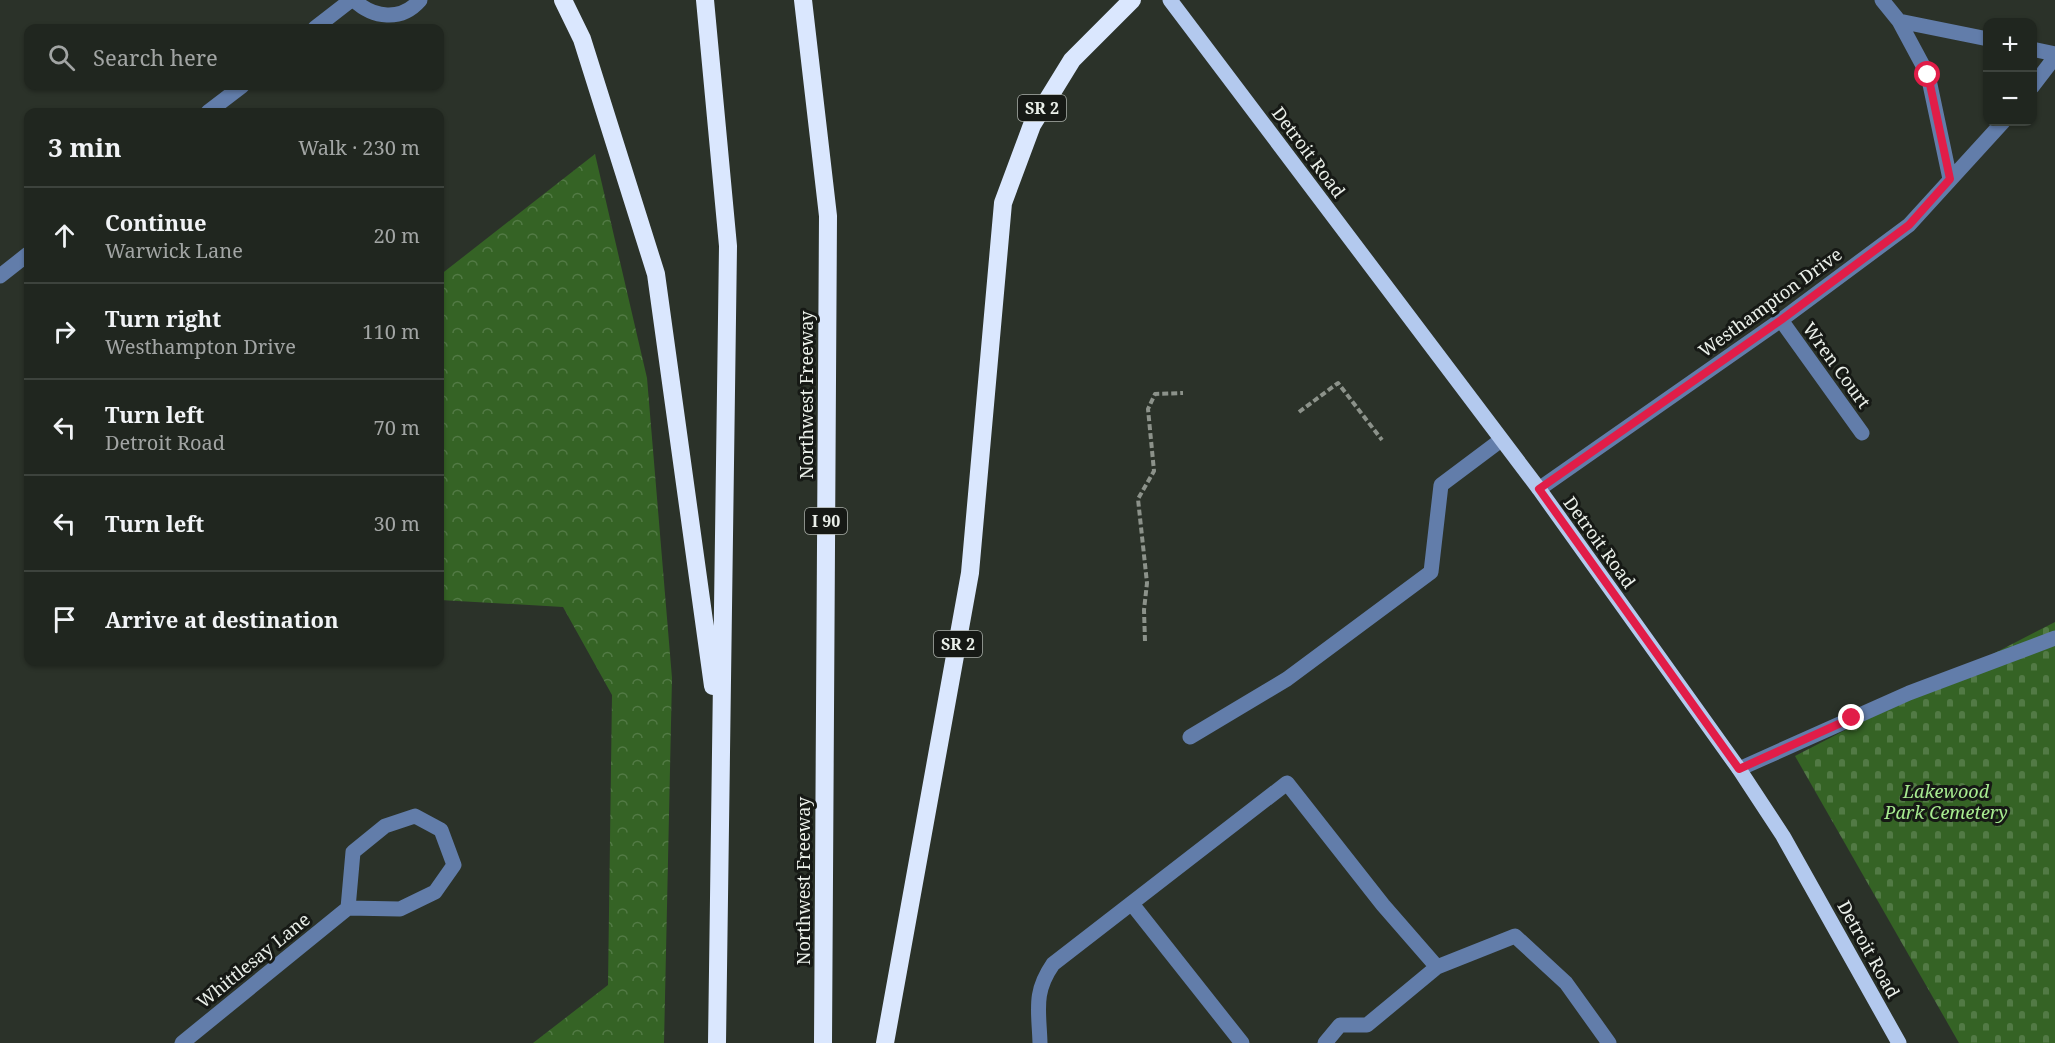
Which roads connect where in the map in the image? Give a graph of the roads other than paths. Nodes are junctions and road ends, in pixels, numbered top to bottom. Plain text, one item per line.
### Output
1 (352, 0) edge
2 (420, 0) edge
3 (563, 0) edge
4 (705, 0) edge
5 (803, 0) edge
6 (1131, 0) edge
7 (1170, 0) edge
8 (1882, 0) edge
9 (1899, 21) junction
10 (320, 24) edge
11 (1983, 38) edge
12 (2037, 51) edge
13 (2055, 56) edge
14 (2037, 80) edge
15 (237, 90) edge
16 (213, 108) edge
17 (1999, 126) edge
18 (1950, 179) junction
19 (24, 257) edge
20 (0, 276) edge
21 (1781, 320) junction
22 (1862, 433) dead end
23 (1501, 440) junction
24 (1539, 489) junction
25 (2055, 638) edge
26 (1190, 737) dead end
27 (721, 746) junction
28 (1739, 769) junction
29 (1132, 904) junction
30 (348, 908) junction
31 (1437, 967) junction
32 (182, 1043) edge
33 (717, 1043) edge
34 (823, 1043) edge
35 (885, 1043) edge
36 (1040, 1043) edge
37 (1242, 1043) edge
38 (1325, 1043) edge
39 (1609, 1043) edge
40 (1899, 1043) edge

1 - 2 street
1 - 10 street
3 - 27 highway
4 - 27 highway
5 - 34 highway, Northwest Freeway / I 90
6 - 35 highway, SR 2
7 - 23 main road, Detroit Road
8 - 9 street
9 - 11 street
9 - 18 street
12 - 13 street
13 - 14 street
15 - 16 street
17 - 18 street, Westhampton Drive
18 - 21 street, Westhampton Drive
19 - 20 street
21 - 22 street, Wren Court
21 - 24 street, Westhampton Drive
23 - 24 main road, Detroit Road
23 - 26 street
24 - 28 main road, Detroit Road
25 - 28 street
27 - 33 highway
28 - 40 main road, Detroit Road
29 - 31 street
29 - 36 street
29 - 37 street
30 - 30 street
30 - 32 street, Whittlesay Lane
31 - 38 street
31 - 39 street

